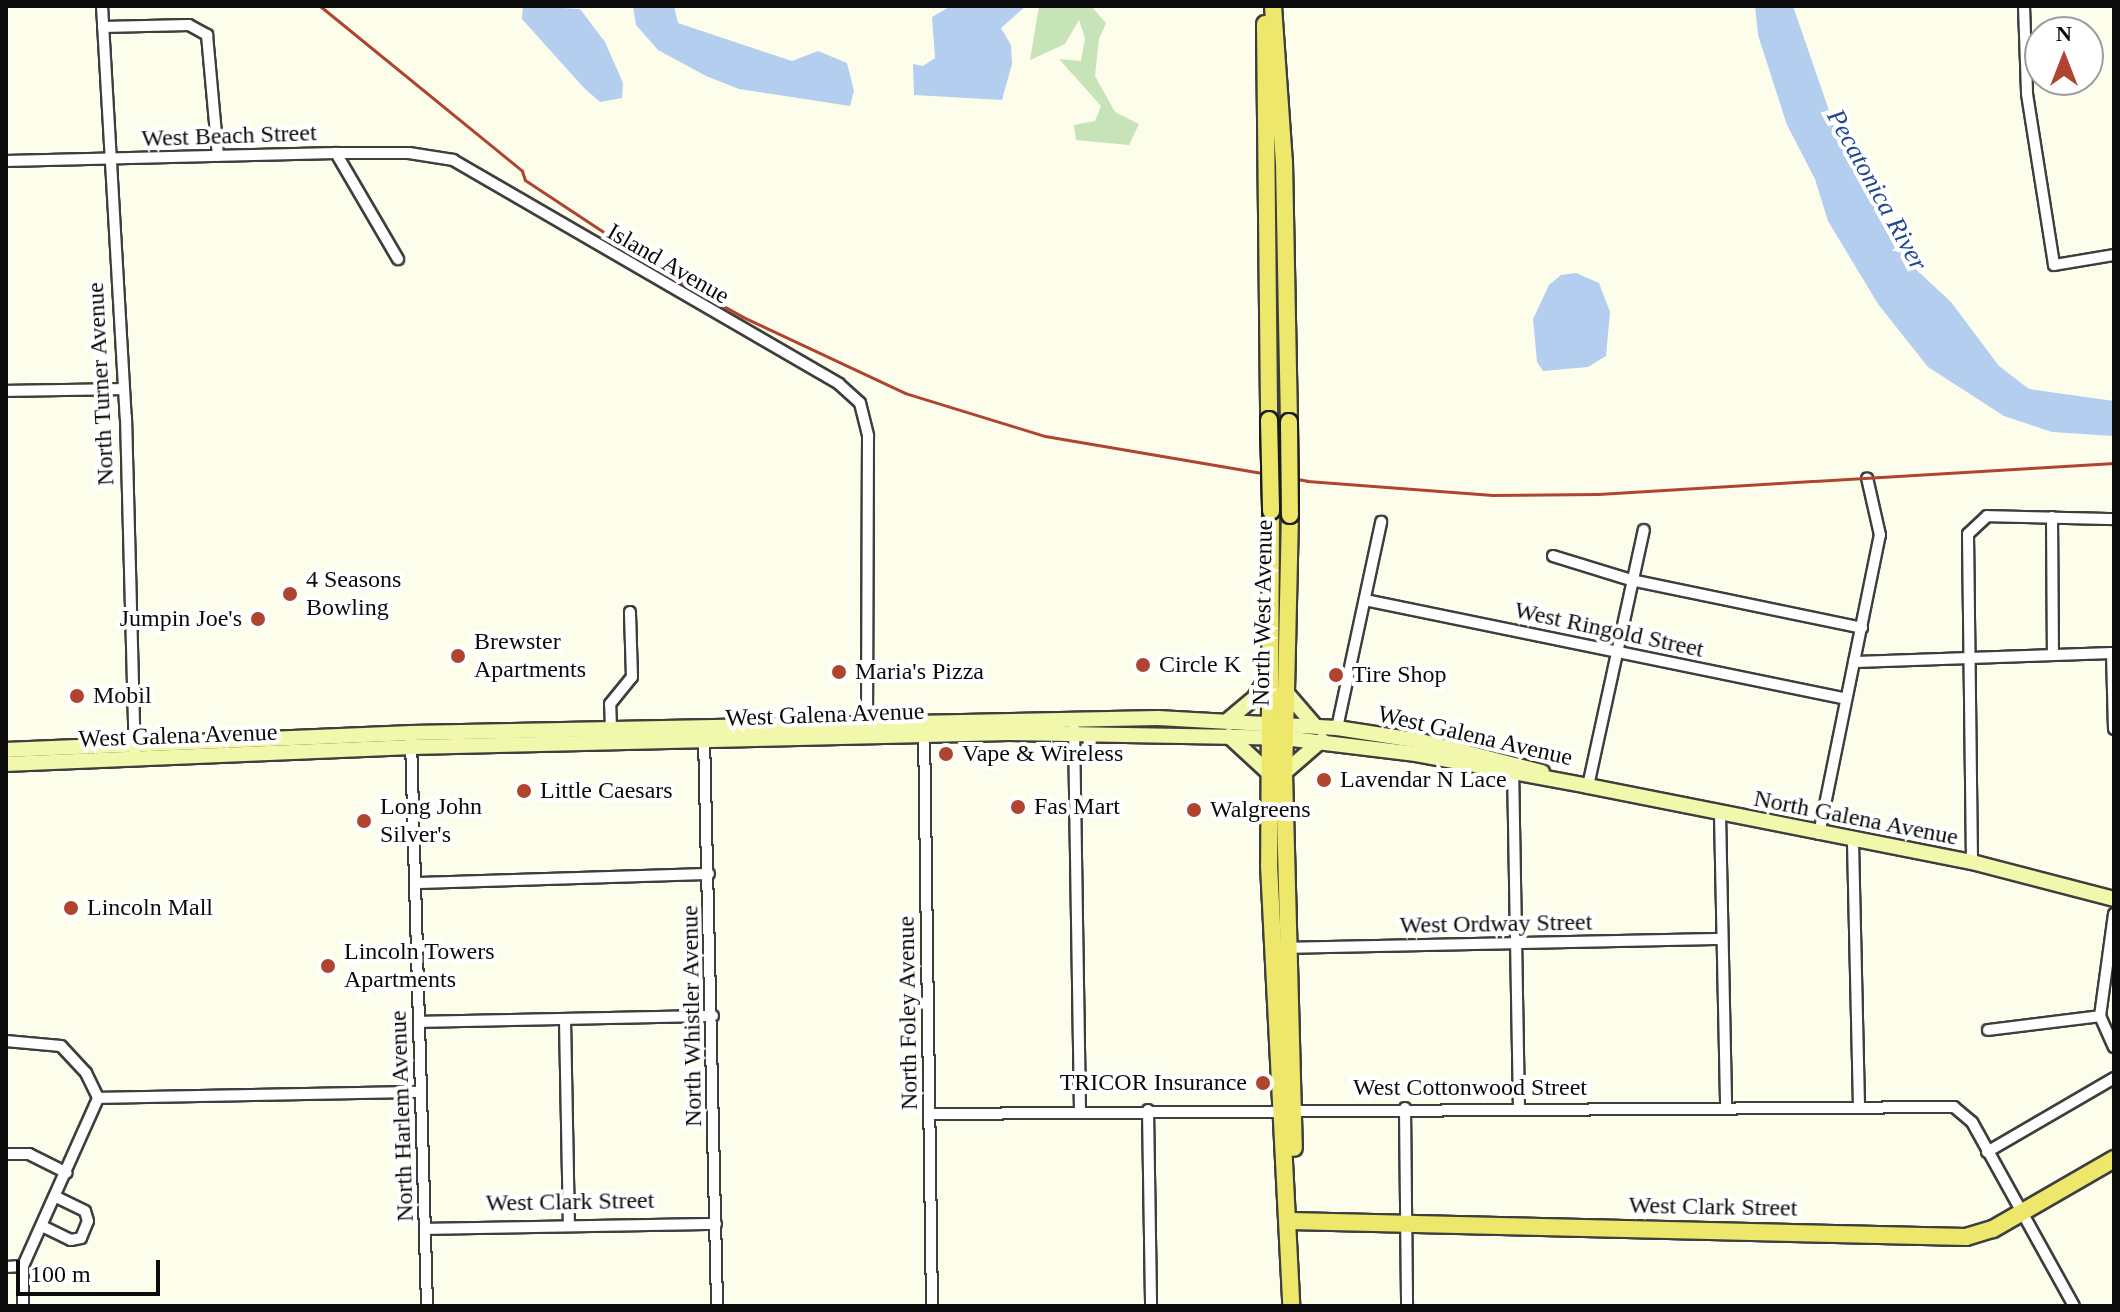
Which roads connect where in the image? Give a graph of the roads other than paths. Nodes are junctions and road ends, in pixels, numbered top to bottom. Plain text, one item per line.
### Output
1 (102, 6) edge
2 (1265, 6) edge
3 (1273, 6) edge
4 (2024, 6) edge
5 (103, 27) junction
6 (336, 153) junction
7 (218, 156) junction
8 (109, 159) junction
9 (453, 160) joint
10 (6, 161) edge
11 (2114, 255) edge
12 (398, 259) dead end
13 (122, 389) junction
14 (6, 391) edge
15 (1867, 478) dead end
16 (2052, 517) junction
17 (2114, 519) edge
18 (1381, 522) dead end
19 (1644, 530) dead end
20 (1553, 556) dead end
21 (1631, 580) junction
22 (1365, 600) junction
23 (630, 612) dead end
24 (1862, 628) junction
25 (1615, 651) junction
26 (2113, 653) edge
27 (2053, 654) junction
28 (1969, 656) junction
29 (1854, 662) junction
30 (1270, 672) junction
31 (1285, 691) junction
32 (1846, 699) junction
33 (866, 721) junction
34 (1074, 725) junction
35 (924, 727) junction
36 (611, 728) junction
37 (1228, 728) junction
38 (1337, 728) junction
39 (2114, 729) edge
40 (1277, 730) junction
41 (1319, 733) junction
42 (704, 734) junction
43 (867, 736) junction
44 (411, 740) junction
45 (6, 750) edge
46 (135, 754) junction
47 (6, 764) edge
48 (1513, 768) junction
49 (1276, 773) junction
50 (1588, 786) junction
51 (1720, 814) junction
52 (1819, 834) junction
53 (1853, 842) junction
54 (1972, 862) junction
55 (709, 874) junction
56 (416, 883) junction
57 (2114, 899) edge
58 (2114, 914) edge
59 (1722, 939) junction
60 (1515, 944) junction
61 (1271, 947) junction
62 (1289, 948) junction
63 (713, 1016) junction
64 (2100, 1016) junction
65 (565, 1020) junction
66 (419, 1022) junction
67 (1988, 1030) dead end
68 (6, 1041) edge
69 (2114, 1047) edge
70 (2114, 1078) edge
71 (420, 1092) junction
72 (98, 1098) junction
73 (1726, 1106) junction
74 (1859, 1106) junction
75 (1405, 1108) junction
76 (1519, 1108) junction
77 (1290, 1109) junction
78 (1148, 1110) junction
79 (1080, 1111) junction
80 (929, 1114) junction
81 (1987, 1152) junction
82 (6, 1154) edge
83 (2114, 1159) edge
84 (67, 1173) junction
85 (56, 1197) junction
86 (2020, 1214) junction
87 (1290, 1221) junction
88 (1404, 1223) junction
89 (716, 1224) junction
90 (569, 1225) junction
91 (42, 1226) junction
92 (425, 1229) junction
93 (23, 1266) junction
94 (6, 1267) edge
95 (23, 1306) edge
96 (427, 1306) edge
97 (717, 1306) edge
98 (932, 1306) edge
99 (1151, 1306) edge
100 (1291, 1306) edge
101 (1407, 1306) edge
102 (2074, 1306) edge

1 - 5 street, North Turner Avenue
2 - 30 main road, North West Avenue, bridge
3 - 31 main road, North West Avenue, bridge
4 - 11 street
5 - 7 street
5 - 8 street, North Turner Avenue
6 - 7 street, West Beach Street
6 - 9 street, West Beach Street
6 - 12 street
7 - 8 street, West Beach Street
8 - 10 street, West Beach Street
8 - 13 street, North Turner Avenue
9 - 33 street, Island Avenue
13 - 14 street
13 - 46 street, North Turner Avenue
15 - 24 street
16 - 17 street
16 - 27 street
16 - 28 street
18 - 22 street
19 - 21 street
20 - 21 street
21 - 24 street
21 - 25 street
22 - 25 street, West Ringold Street
22 - 38 street
23 - 36 street
24 - 29 street
25 - 32 street, West Ringold Street
25 - 50 street
26 - 27 street
26 - 39 street
27 - 28 street
28 - 29 street
28 - 54 street
29 - 32 street
30 - 37 main road
30 - 40 main road, North West Avenue
31 - 40 main road, North West Avenue
31 - 41 main road
32 - 52 street
33 - 35 main road, West Galena Avenue
33 - 42 main road, West Galena Avenue
33 - 43 street
34 - 35 main road, West Galena Avenue
34 - 37 main road, West Galena Avenue
34 - 79 street
35 - 43 main road, West Galena Avenue
35 - 80 street, North Foley Avenue
36 - 42 main road, West Galena Avenue
36 - 44 main road, West Galena Avenue
37 - 40 main road, West Galena Avenue
37 - 49 main road
38 - 41 main road, West Galena Avenue
38 - 48 main road, West Galena Avenue
40 - 41 main road, West Galena Avenue
40 - 49 main road, North West Avenue
41 - 48 main road, West Galena Avenue
41 - 49 main road
42 - 43 main road, West Galena Avenue
42 - 44 main road, West Galena Avenue
42 - 55 street, North Whistler Avenue
44 - 46 main road, West Galena Avenue
44 - 56 street, North Harlem Avenue
45 - 46 main road, West Galena Avenue
46 - 47 main road, West Galena Avenue
48 - 50 main road, West Galena Avenue
48 - 60 street
49 - 61 main road, North West Avenue
49 - 62 main road, North West Avenue
50 - 51 main road, North Galena Avenue
51 - 52 main road, North Galena Avenue
51 - 59 street
52 - 53 main road, North Galena Avenue
53 - 54 main road, North Galena Avenue
53 - 74 street
54 - 57 main road, North Galena Avenue
55 - 56 street
55 - 63 street, North Whistler Avenue
56 - 66 street, North Harlem Avenue
58 - 64 street
59 - 60 street, West Ordway Street
59 - 73 street
60 - 62 street, West Ordway Street
60 - 76 street
61 - 62 street, West Ordway Street
61 - 77 main road, North West Avenue
62 - 77 main road, North West Avenue
63 - 65 street
63 - 89 street, North Whistler Avenue
64 - 67 street
64 - 69 street
65 - 66 street
65 - 90 street
66 - 71 street, North Harlem Avenue
68 - 72 street
70 - 81 street
71 - 72 street
71 - 92 street, North Harlem Avenue
72 - 84 street
73 - 74 street, West Cottonwood Street
73 - 76 street, West Cottonwood Street
74 - 81 street, West Cottonwood Street
75 - 76 street, West Cottonwood Street
75 - 77 street, West Cottonwood Street
75 - 88 street
77 - 78 street, West Cottonwood Street
77 - 87 main road, North West Avenue
78 - 79 street, West Cottonwood Street
78 - 99 street
79 - 80 street, West Cottonwood Street
80 - 98 street, North Foley Avenue
81 - 86 street
82 - 84 street
83 - 86 main road, West Clark Street
84 - 85 street
85 - 91 street
85 - 91 street
86 - 88 main road, West Clark Street
86 - 102 street
87 - 88 main road, West Clark Street
87 - 100 main road, North West Avenue
88 - 101 street
89 - 90 street, West Clark Street
89 - 97 street, North Whistler Avenue
90 - 92 street, West Clark Street
91 - 93 street
92 - 96 street, North Harlem Avenue
93 - 94 street
93 - 95 street

